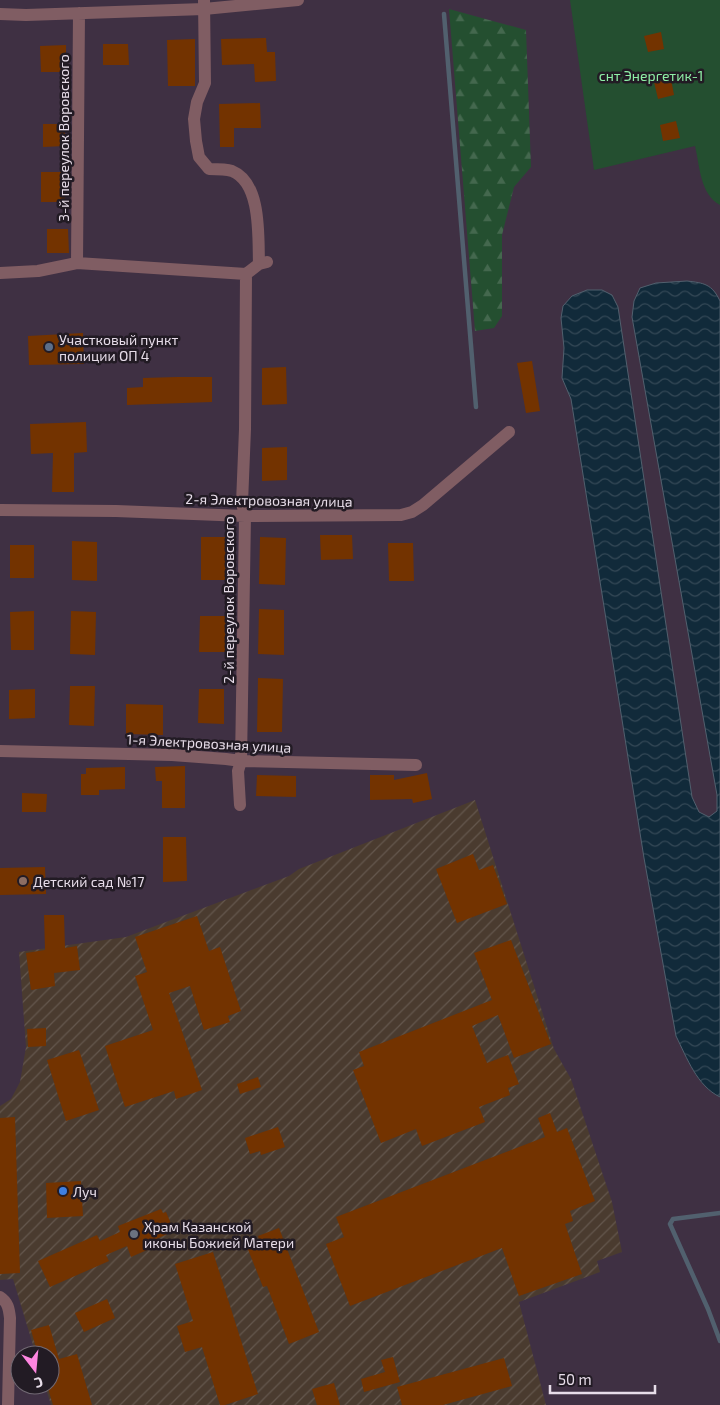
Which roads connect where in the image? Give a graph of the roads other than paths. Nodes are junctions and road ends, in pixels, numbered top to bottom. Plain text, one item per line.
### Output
1 (298, 0) edge
2 (204, 4) edge
3 (79, 13) junction
4 (0, 14) edge
5 (77, 264) junction
6 (0, 272) edge
7 (246, 274) junction
8 (509, 432) dead end
9 (0, 510) edge
10 (245, 516) junction
11 (0, 751) edge
12 (241, 762) junction
13 (416, 765) dead end
14 (240, 805) dead end
15 (2, 1298) edge
16 (8, 1405) edge

1 - 2 street
2 - 3 street
2 - 7 street
3 - 4 street
3 - 5 street, 3-й переулок Воровского
5 - 6 street
5 - 7 street
7 - 10 street, 2-й переулок Воровского
8 - 10 street, 2-я Электровозная улица
9 - 10 street, 2-я Электровозная улица
10 - 12 street, 2-й переулок Воровского
11 - 12 street, 1-я Электровозная улица
12 - 13 street, 1-я Электровозная улица
12 - 14 street, 2-й переулок Воровского
15 - 16 street

